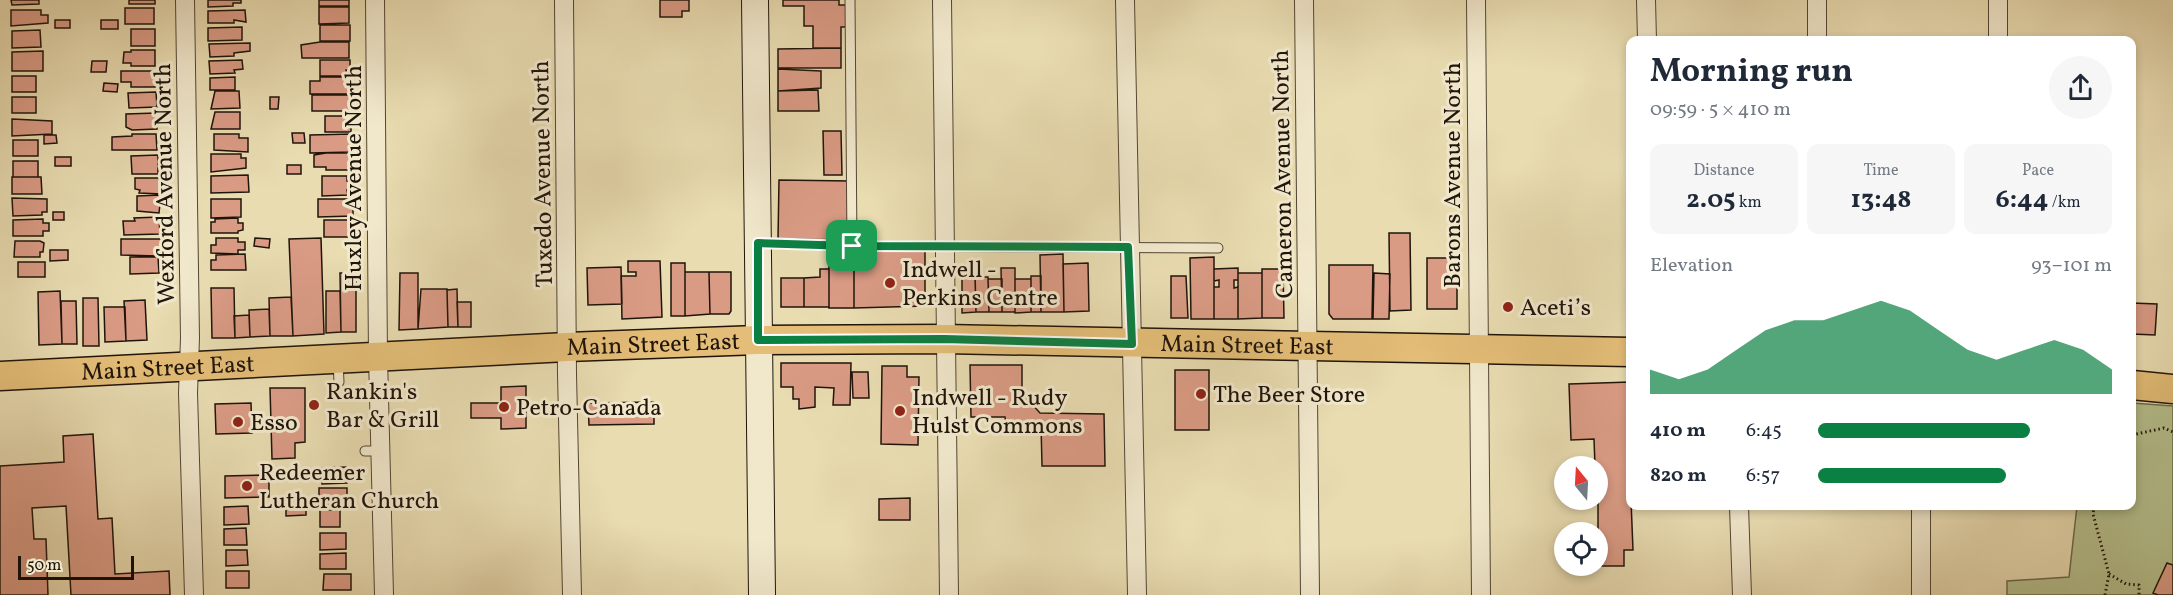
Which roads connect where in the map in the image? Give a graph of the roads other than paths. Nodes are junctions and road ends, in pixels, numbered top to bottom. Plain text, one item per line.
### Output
1 (185, 0) edge
2 (375, 0) edge
3 (564, 0) edge
4 (755, 0) edge
5 (850, 0) edge
6 (942, 0) edge
7 (1125, 0) edge
8 (1304, 0) edge
9 (1476, 0) edge
10 (1646, 0) edge
11 (1817, 0) edge
12 (1998, 0) edge
13 (1647, 36) edge
14 (1817, 36) edge
15 (1998, 36) edge
16 (758, 243) junction
17 (852, 246) junction
18 (944, 246) junction
19 (1128, 247) junction
20 (1218, 248) dead end
21 (944, 339) junction
22 (758, 340) junction
23 (1132, 344) junction
24 (567, 347) junction
25 (1307, 347) junction
26 (1477, 350) junction
27 (1626, 352) edge
28 (378, 357) junction
29 (188, 367) junction
30 (0, 376) edge
31 (2136, 385) edge
32 (2173, 389) edge
33 (1740, 510) edge
34 (1921, 510) edge
35 (194, 595) edge
36 (384, 595) edge
37 (573, 595) edge
38 (762, 595) edge
39 (949, 595) edge
40 (1137, 595) edge
41 (1310, 595) edge
42 (1481, 595) edge
43 (1742, 595) edge
44 (1922, 595) edge

1 - 29 street, Wexford Avenue North
2 - 28 street, Huxley Avenue North
3 - 24 street, Tuxedo Avenue North
4 - 16 main road
5 - 17 lane
6 - 18 street
7 - 19 street
8 - 25 street, Cameron Avenue North
9 - 26 street, Barons Avenue North
10 - 13 street
11 - 14 street
12 - 15 street
16 - 17 lane
16 - 22 main road
17 - 18 lane
18 - 19 lane
18 - 21 street
19 - 20 lane
19 - 23 street
21 - 22 main road, Main Street East
21 - 23 main road, Main Street East
21 - 39 street
22 - 24 main road, Main Street East
22 - 38 main road
23 - 25 main road, Main Street East
23 - 40 street
24 - 28 main road, Main Street East
24 - 37 street, Tuxedo Avenue North
25 - 26 main road, Main Street East
25 - 41 street, Cameron Avenue North
26 - 27 main road, Main Street East
26 - 42 street, Barons Avenue North
28 - 29 main road, Main Street East
28 - 36 street, Huxley Avenue North
29 - 30 main road, Main Street East
29 - 35 street, Wexford Avenue North
31 - 32 main road
33 - 43 street
34 - 44 street

